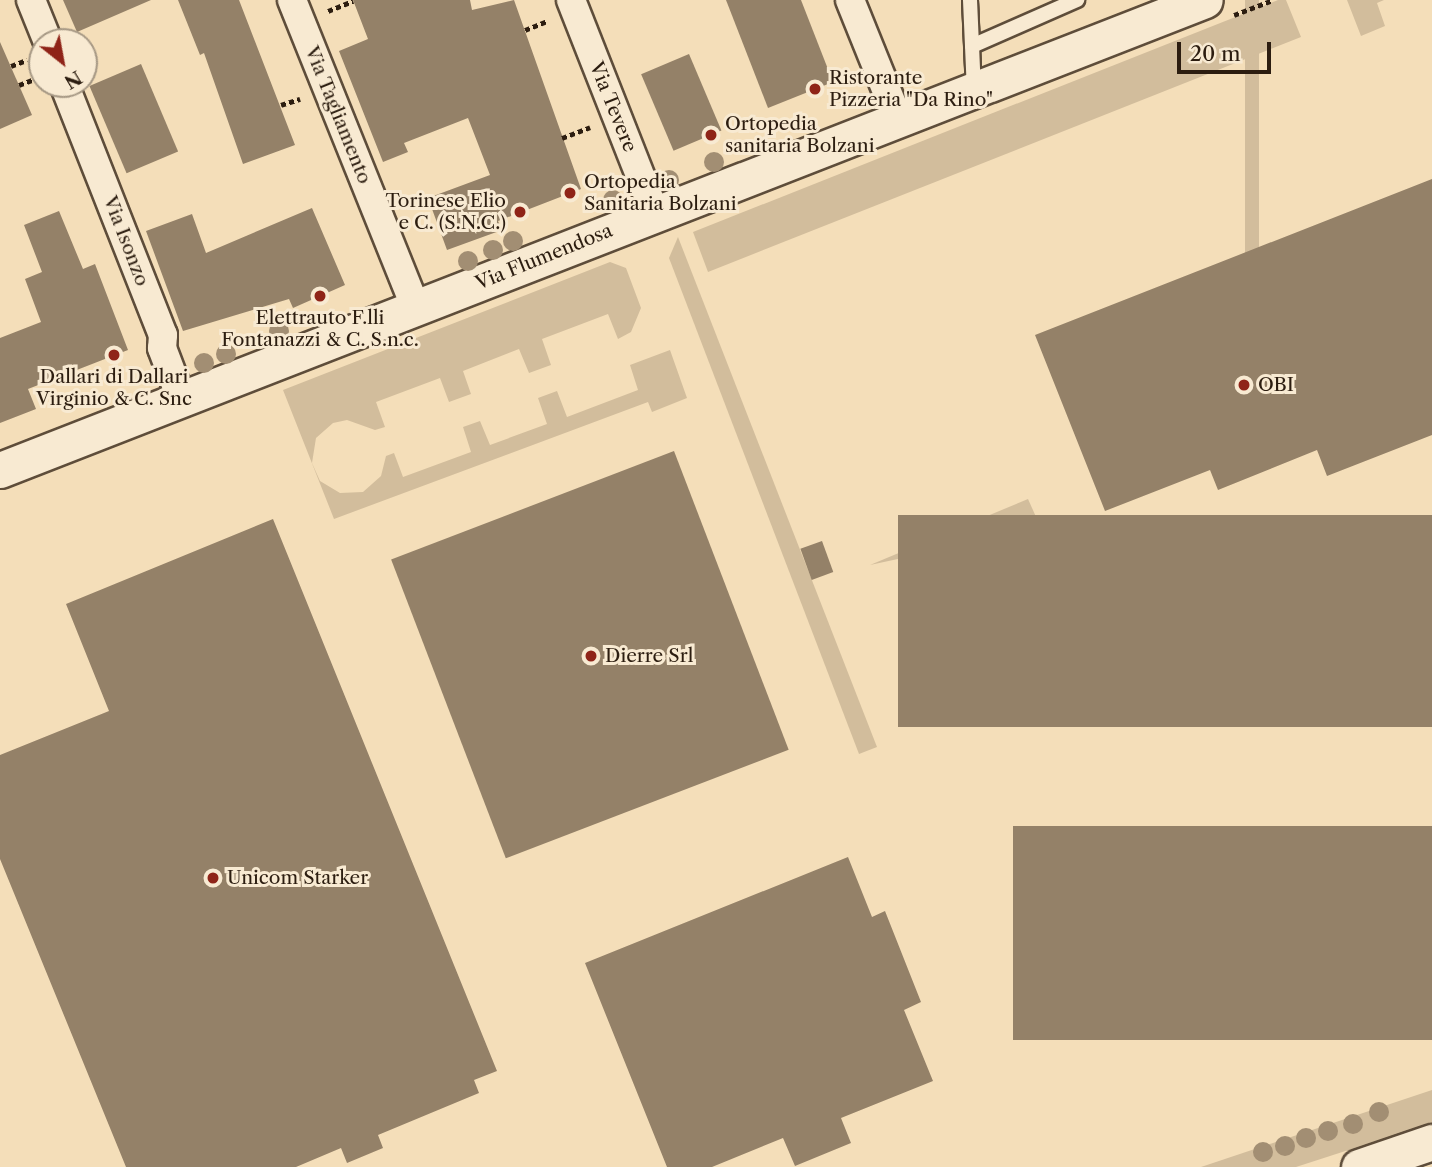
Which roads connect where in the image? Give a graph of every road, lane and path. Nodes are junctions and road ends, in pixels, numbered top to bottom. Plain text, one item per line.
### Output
1 (32, 0) edge
2 (292, 0) edge
3 (850, 0) edge
4 (970, 0) edge
5 (1077, 0) edge
6 (353, 1) edge
7 (1195, 2) edge
8 (563, 9) edge
9 (320, 14) dead end
10 (43, 28) edge
11 (525, 30) dead end
12 (972, 46) junction
13 (28, 82) edge
14 (19, 85) dead end
15 (974, 91) junction
16 (70, 98) edge
17 (898, 119) junction
18 (600, 123) dead end
19 (562, 138) dead end
20 (655, 214) junction
21 (416, 308) junction
22 (181, 398) junction
23 (0, 470) edge
24 (1432, 1142) edge
25 (1359, 1167) edge

1 - 10 street
2 - 21 street, Via Tagliamento
3 - 17 street
4 - 12 lane
5 - 12 lane
6 - 9 path
7 - 15 street, Via Flumendosa
8 - 11 path
8 - 20 street, Via Tevere
12 - 15 lane
13 - 14 path
15 - 17 street, Via Flumendosa
16 - 22 street, Via Isonzo
17 - 20 street, Via Flumendosa
18 - 19 path
20 - 21 street, Via Flumendosa
21 - 22 street, Via Flumendosa
22 - 23 street, Via Flumendosa
24 - 25 street

